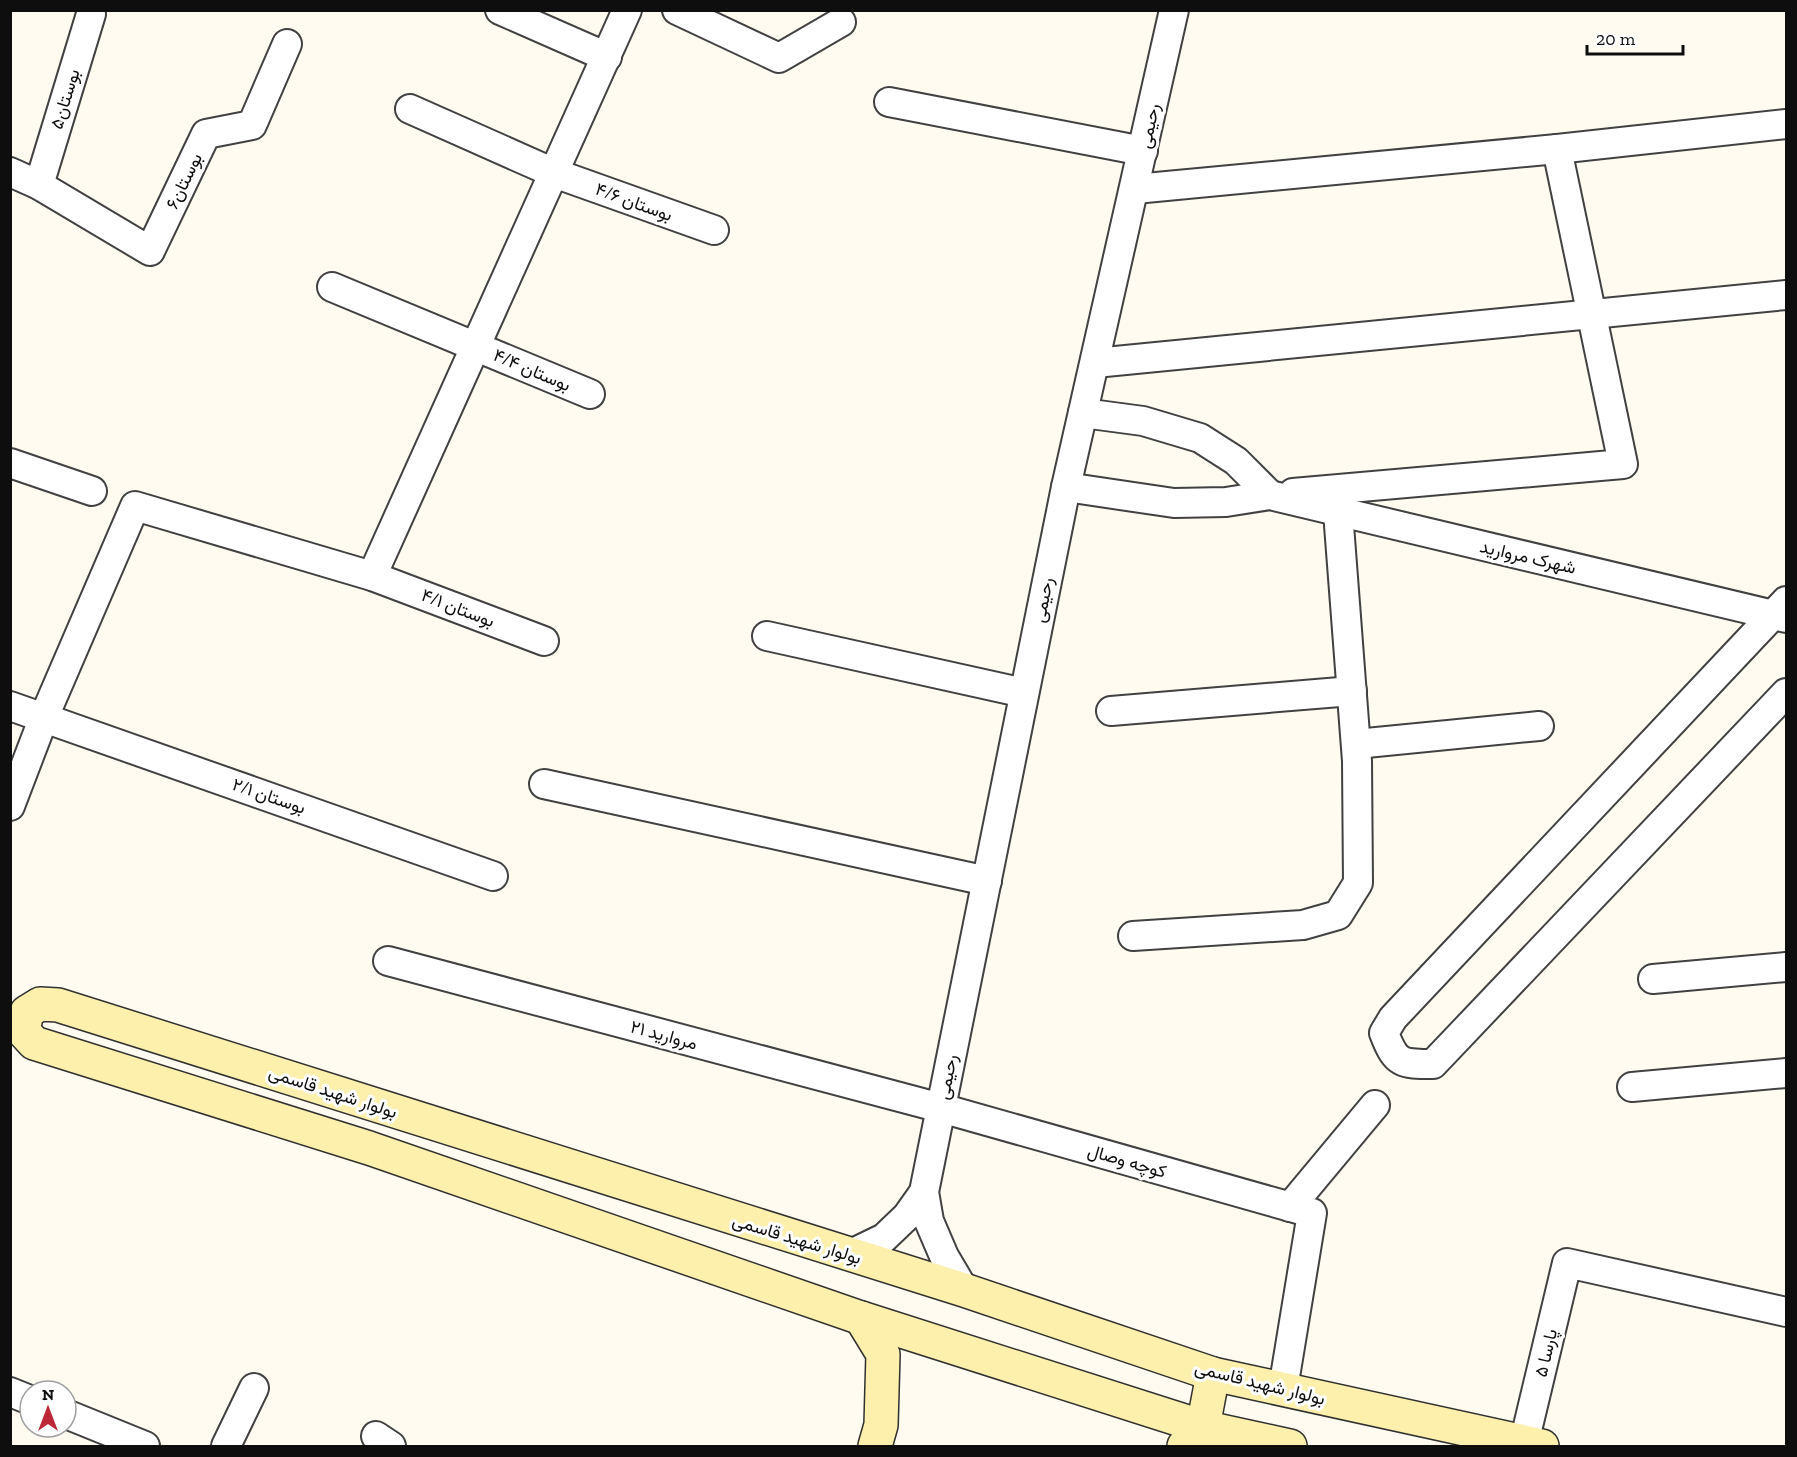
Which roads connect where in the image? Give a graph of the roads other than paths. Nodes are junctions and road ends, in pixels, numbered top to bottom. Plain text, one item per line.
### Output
1 (500, 10) edge
2 (627, 10) edge
3 (677, 10) edge
4 (1174, 10) edge
5 (91, 14) dead end
6 (841, 22) dead end
7 (287, 45) dead end
8 (607, 57) junction
9 (889, 102) dead end
10 (410, 109) dead end
11 (1786, 124) edge
12 (1557, 149) junction
13 (1143, 151) junction
14 (10, 172) edge
15 (554, 173) junction
16 (39, 185) junction
17 (1135, 189) junction
18 (714, 230) dead end
19 (332, 286) dead end
20 (1786, 295) edge
21 (1592, 315) junction
22 (476, 346) junction
23 (1095, 363) junction
24 (590, 394) dead end
25 (1083, 413) junction
26 (10, 463) edge
27 (1066, 487) junction
28 (92, 491) dead end
29 (1269, 495) junction
30 (1338, 512) junction
31 (372, 576) junction
32 (1782, 611) edge
33 (767, 636) dead end
34 (544, 641) dead end
35 (1352, 691) junction
36 (1024, 693) junction
37 (1786, 693) edge
38 (10, 706) edge
39 (1111, 711) dead end
40 (44, 717) junction
41 (1539, 726) dead end
42 (1356, 744) junction
43 (544, 784) dead end
44 (10, 806) edge
45 (494, 876) dead end
46 (987, 881) junction
47 (1133, 936) dead end
48 (388, 961) dead end
49 (1786, 967) edge
50 (1653, 979) dead end
51 (1786, 1074) edge
52 (1632, 1087) dead end
53 (1375, 1105) dead end
54 (941, 1108) junction
55 (924, 1192) junction
56 (1301, 1210) junction
57 (849, 1255) junction
58 (964, 1290) junction
59 (1786, 1312) edge
60 (861, 1318) junction
61 (1213, 1374) junction
62 (254, 1388) dead end
63 (1283, 1389) junction
64 (78, 1419) edge
65 (1194, 1437) edge
66 (1533, 1445) edge
67 (145, 1446) edge
68 (226, 1446) edge
69 (875, 1446) edge
70 (1290, 1446) edge

1 - 8 street
2 - 8 street
3 - 6 street
4 - 13 street, رحیمی
5 - 16 street, بوستان۵
7 - 16 street, بوستان۶
8 - 15 street
9 - 13 street
10 - 15 street, بوستان ۴/۶
11 - 12 street
12 - 17 street
12 - 21 street
13 - 17 street, رحیمی
14 - 16 street
15 - 18 street, بوستان ۴/۶
15 - 22 street
17 - 23 street, رحیمی
19 - 22 street, بوستان ۴/۴
20 - 21 street
21 - 23 street
21 - 29 street
22 - 24 street, بوستان ۴/۴
22 - 31 street
23 - 25 street, رحیمی
25 - 27 street, رحیمی
25 - 29 street
26 - 28 street
27 - 29 street, شهرک مروارید
27 - 36 street, رحیمی
29 - 30 street, شهرک مروارید
30 - 32 street, شهرک مروارید
30 - 35 street
31 - 34 street, بوستان ۴/۱
31 - 40 street, بوستان ۴/۱
32 - 37 street
33 - 36 street
35 - 39 street
35 - 42 street
36 - 46 street, رحیمی
38 - 40 street, بوستان ۲/۱
40 - 44 street
40 - 45 street, بوستان ۲/۱
41 - 42 street
42 - 47 street
43 - 46 street
46 - 54 street, رحیمی
48 - 54 street, مروارید ۲۱
49 - 50 street
51 - 52 street
53 - 56 street
54 - 55 street, رحیمی
54 - 56 street, کوچه وصال
55 - 57 street, رحیمی
55 - 58 street, رحیمی
56 - 63 street
57 - 58 main road, بولوار شهید قاسمی
57 - 60 main road, بولوار شهید قاسمی
58 - 61 main road, بولوار شهید قاسمی
59 - 66 street, پارسا ۵
60 - 65 main road
60 - 69 main road
61 - 63 main road, بولوار شهید قاسمی
61 - 65 main road
62 - 68 street
63 - 66 main road, بولوار شهید قاسمی
64 - 67 street
65 - 70 main road

